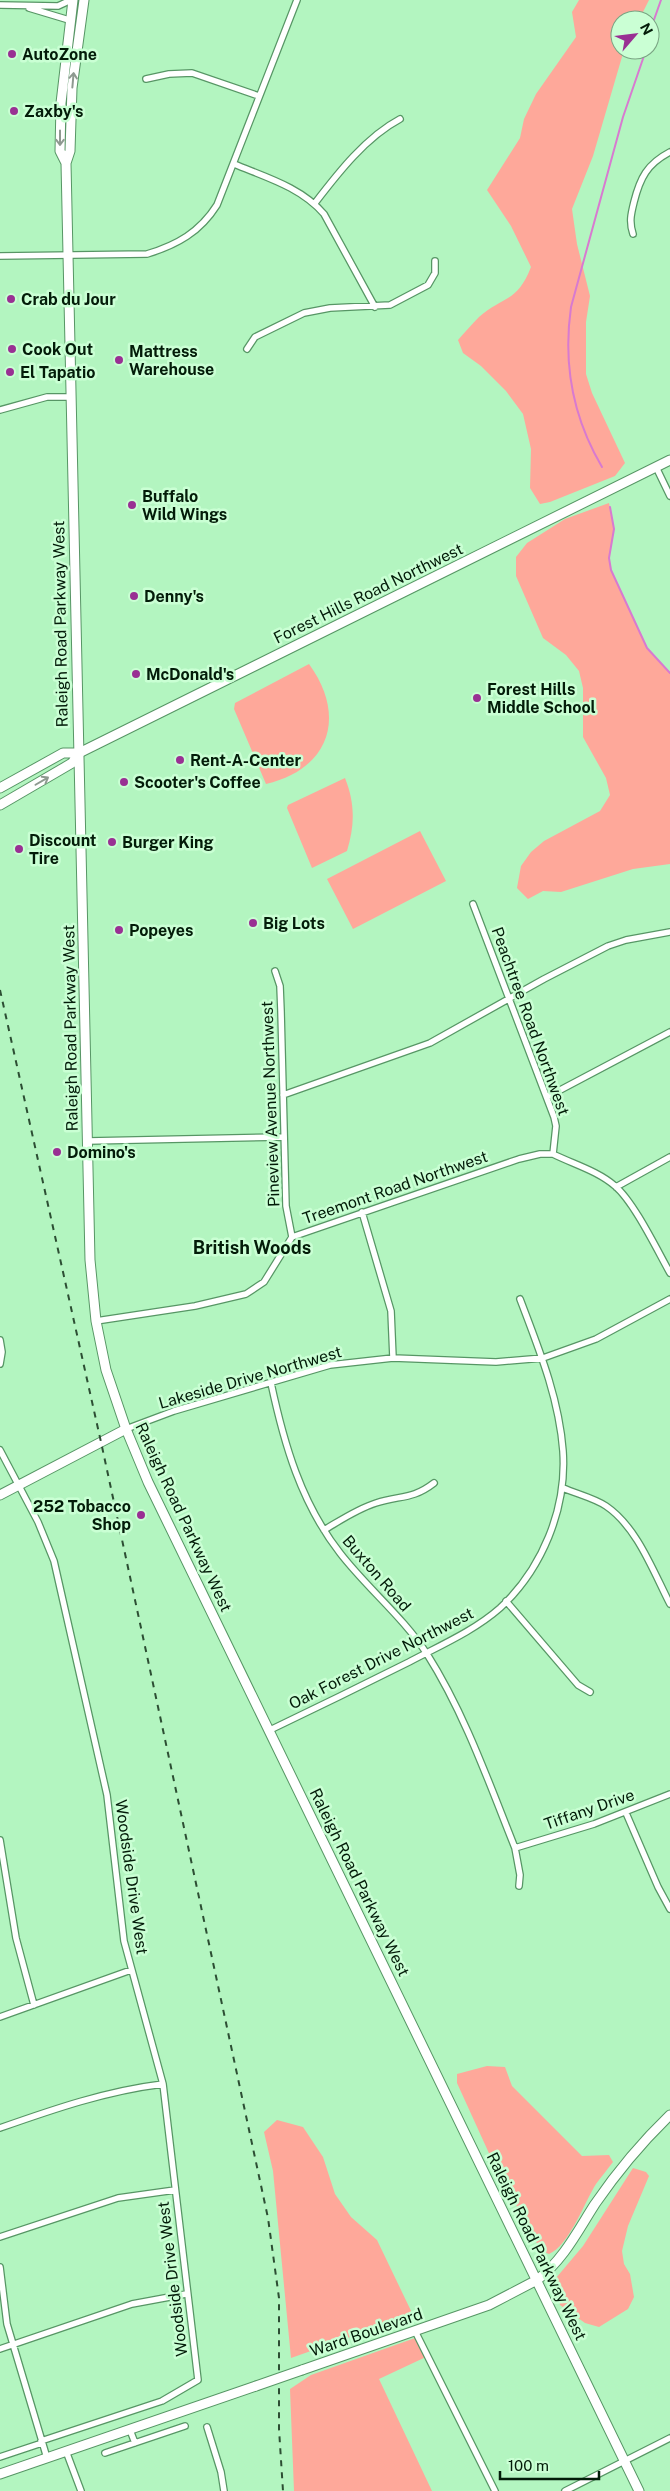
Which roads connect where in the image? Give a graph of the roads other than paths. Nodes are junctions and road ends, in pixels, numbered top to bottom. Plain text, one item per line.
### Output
1 (72, 0) edge
2 (84, 0) edge
3 (297, 0) edge
4 (0, 5) edge
5 (27, 7) junction
6 (69, 20) junction
7 (146, 79) dead end
8 (259, 96) junction
9 (400, 119) dead end
10 (670, 152) edge
11 (66, 163) junction
12 (234, 164) junction
13 (315, 203) junction
14 (633, 234) dead end
15 (0, 256) edge
16 (67, 256) junction
17 (435, 261) dead end
18 (375, 307) junction
19 (247, 349) dead end
20 (70, 397) junction
21 (0, 410) edge
22 (670, 460) edge
23 (656, 467) junction
24 (670, 496) edge
25 (78, 753) junction
26 (0, 788) edge
27 (0, 805) edge
28 (473, 904) dead end
29 (670, 932) edge
30 (275, 971) dead end
31 (508, 999) junction
32 (670, 1032) edge
33 (283, 1095) junction
34 (547, 1097) junction
35 (284, 1137) junction
36 (88, 1141) junction
37 (553, 1154) junction
38 (670, 1157) edge
39 (616, 1186) junction
40 (362, 1212) junction
41 (292, 1237) junction
42 (670, 1273) edge
43 (520, 1299) dead end
44 (670, 1299) edge
45 (96, 1321) junction
46 (0, 1340) edge
47 (393, 1358) junction
48 (543, 1358) junction
49 (0, 1364) edge
50 (270, 1383) junction
51 (126, 1429) junction
52 (0, 1450) edge
53 (434, 1483) dead end
54 (19, 1485) junction
55 (563, 1488) junction
56 (0, 1495) edge
57 (324, 1530) junction
58 (506, 1601) junction
59 (670, 1604) edge
60 (426, 1653) junction
61 (590, 1692) dead end
62 (270, 1730) junction
63 (670, 1794) edge
64 (626, 1813) junction
65 (0, 1840) edge
66 (515, 1848) junction
67 (519, 1886) dead end
68 (670, 1909) edge
69 (131, 1970) junction
70 (34, 2005) junction
71 (0, 2017) edge
72 (163, 2084) junction
73 (670, 2115) edge
74 (0, 2128) edge
75 (175, 2190) junction
76 (0, 2238) edge
77 (0, 2267) edge
78 (537, 2280) junction
79 (186, 2294) junction
80 (415, 2331) junction
81 (13, 2344) junction
82 (0, 2349) edge
83 (185, 2426) dead end
84 (207, 2426) dead end
85 (130, 2430) junction
86 (670, 2438) edge
87 (42, 2442) junction
88 (135, 2443) junction
89 (66, 2451) junction
90 (105, 2453) dead end
91 (0, 2457) edge
92 (47, 2458) junction
93 (624, 2461) junction
94 (0, 2474) edge
95 (81, 2491) edge
96 (224, 2491) edge
97 (495, 2491) edge
98 (564, 2491) edge
99 (639, 2491) edge

1 - 5 street
1 - 6 main road, Raleigh Road Parkway West
11 -> 2 main road, Raleigh Road Parkway West
3 - 8 street
4 - 5 street
5 - 6 street
6 -> 11 main road, Raleigh Road Parkway West
7 - 8 street
8 - 12 street
9 - 13 street
10 - 14 street
11 - 16 main road, Raleigh Road Parkway West
12 - 13 street
12 - 16 street
13 - 18 street
15 - 16 street
16 - 20 main road, Raleigh Road Parkway West
17 - 18 street
18 - 19 street
20 - 21 street
20 - 25 main road, Raleigh Road Parkway West
22 - 23 main road, Forest Hills Road Northwest
23 - 24 street
23 - 25 main road, Forest Hills Road Northwest
25 - 26 main road
27 -> 25 main road
25 - 36 main road, Raleigh Road Parkway West
28 - 31 street, Peachtree Road Northwest
29 - 31 street
30 - 33 street, Pineview Avenue Northwest
31 - 33 street
31 - 34 street, Peachtree Road Northwest
32 - 34 street
33 - 35 street, Pineview Avenue Northwest
34 - 37 street, Peachtree Road Northwest
35 - 36 street
35 - 41 street, Pineview Avenue Northwest
36 - 45 main road, Raleigh Road Parkway West
37 - 39 street
37 - 40 street, Treemont Road Northwest
38 - 39 street
39 - 42 street
40 - 41 street, Treemont Road Northwest
40 - 47 street
41 - 45 street, Treemont Road Northwest
43 - 48 street, Oak Forest Drive Northwest
44 - 48 street, Lakeside Drive Northwest
45 - 51 main road, Raleigh Road Parkway West
46 - 49 street
47 - 48 street, Lakeside Drive Northwest
47 - 50 street, Lakeside Drive Northwest
48 - 55 street, Oak Forest Drive Northwest
50 - 51 street, Lakeside Drive Northwest
50 - 57 street, Buxton Road
51 - 54 main road
51 - 62 main road, Raleigh Road Parkway West
52 - 54 street, Woodside Drive West
53 - 57 street
54 - 56 main road
54 - 69 street, Woodside Drive West
55 - 58 street, Oak Forest Drive Northwest
55 - 59 street
57 - 60 street, Buxton Road
58 - 60 street, Oak Forest Drive Northwest
58 - 61 street
60 - 62 street, Oak Forest Drive Northwest
60 - 66 street, Buxton Road
62 - 78 main road, Raleigh Road Parkway West
63 - 64 street, Tiffany Drive
64 - 66 street, Tiffany Drive
64 - 68 street
65 - 70 street
66 - 67 street, Buxton Road
69 - 70 street
69 - 72 street, Woodside Drive West
70 - 71 street
72 - 74 street
72 - 75 street, Woodside Drive West
73 - 78 main road, Ward Boulevard
75 - 76 street
75 - 79 street, Woodside Drive West
77 - 81 street
78 - 80 main road, Ward Boulevard
78 - 93 main road, Raleigh Road Parkway West
79 - 81 street
79 - 87 street, Woodside Drive West
80 - 85 main road, Ward Boulevard, bridge
80 - 97 street
81 - 82 street
81 - 87 street
83 - 88 street
84 - 96 street
85 - 88 street
85 - 89 main road, Ward Boulevard
86 - 93 street
87 - 91 street
87 - 92 street
88 - 90 street
89 - 92 main road, Ward Boulevard
89 - 95 street
92 - 94 main road, Ward Boulevard
93 - 98 street
93 - 99 main road, Raleigh Road Parkway West

